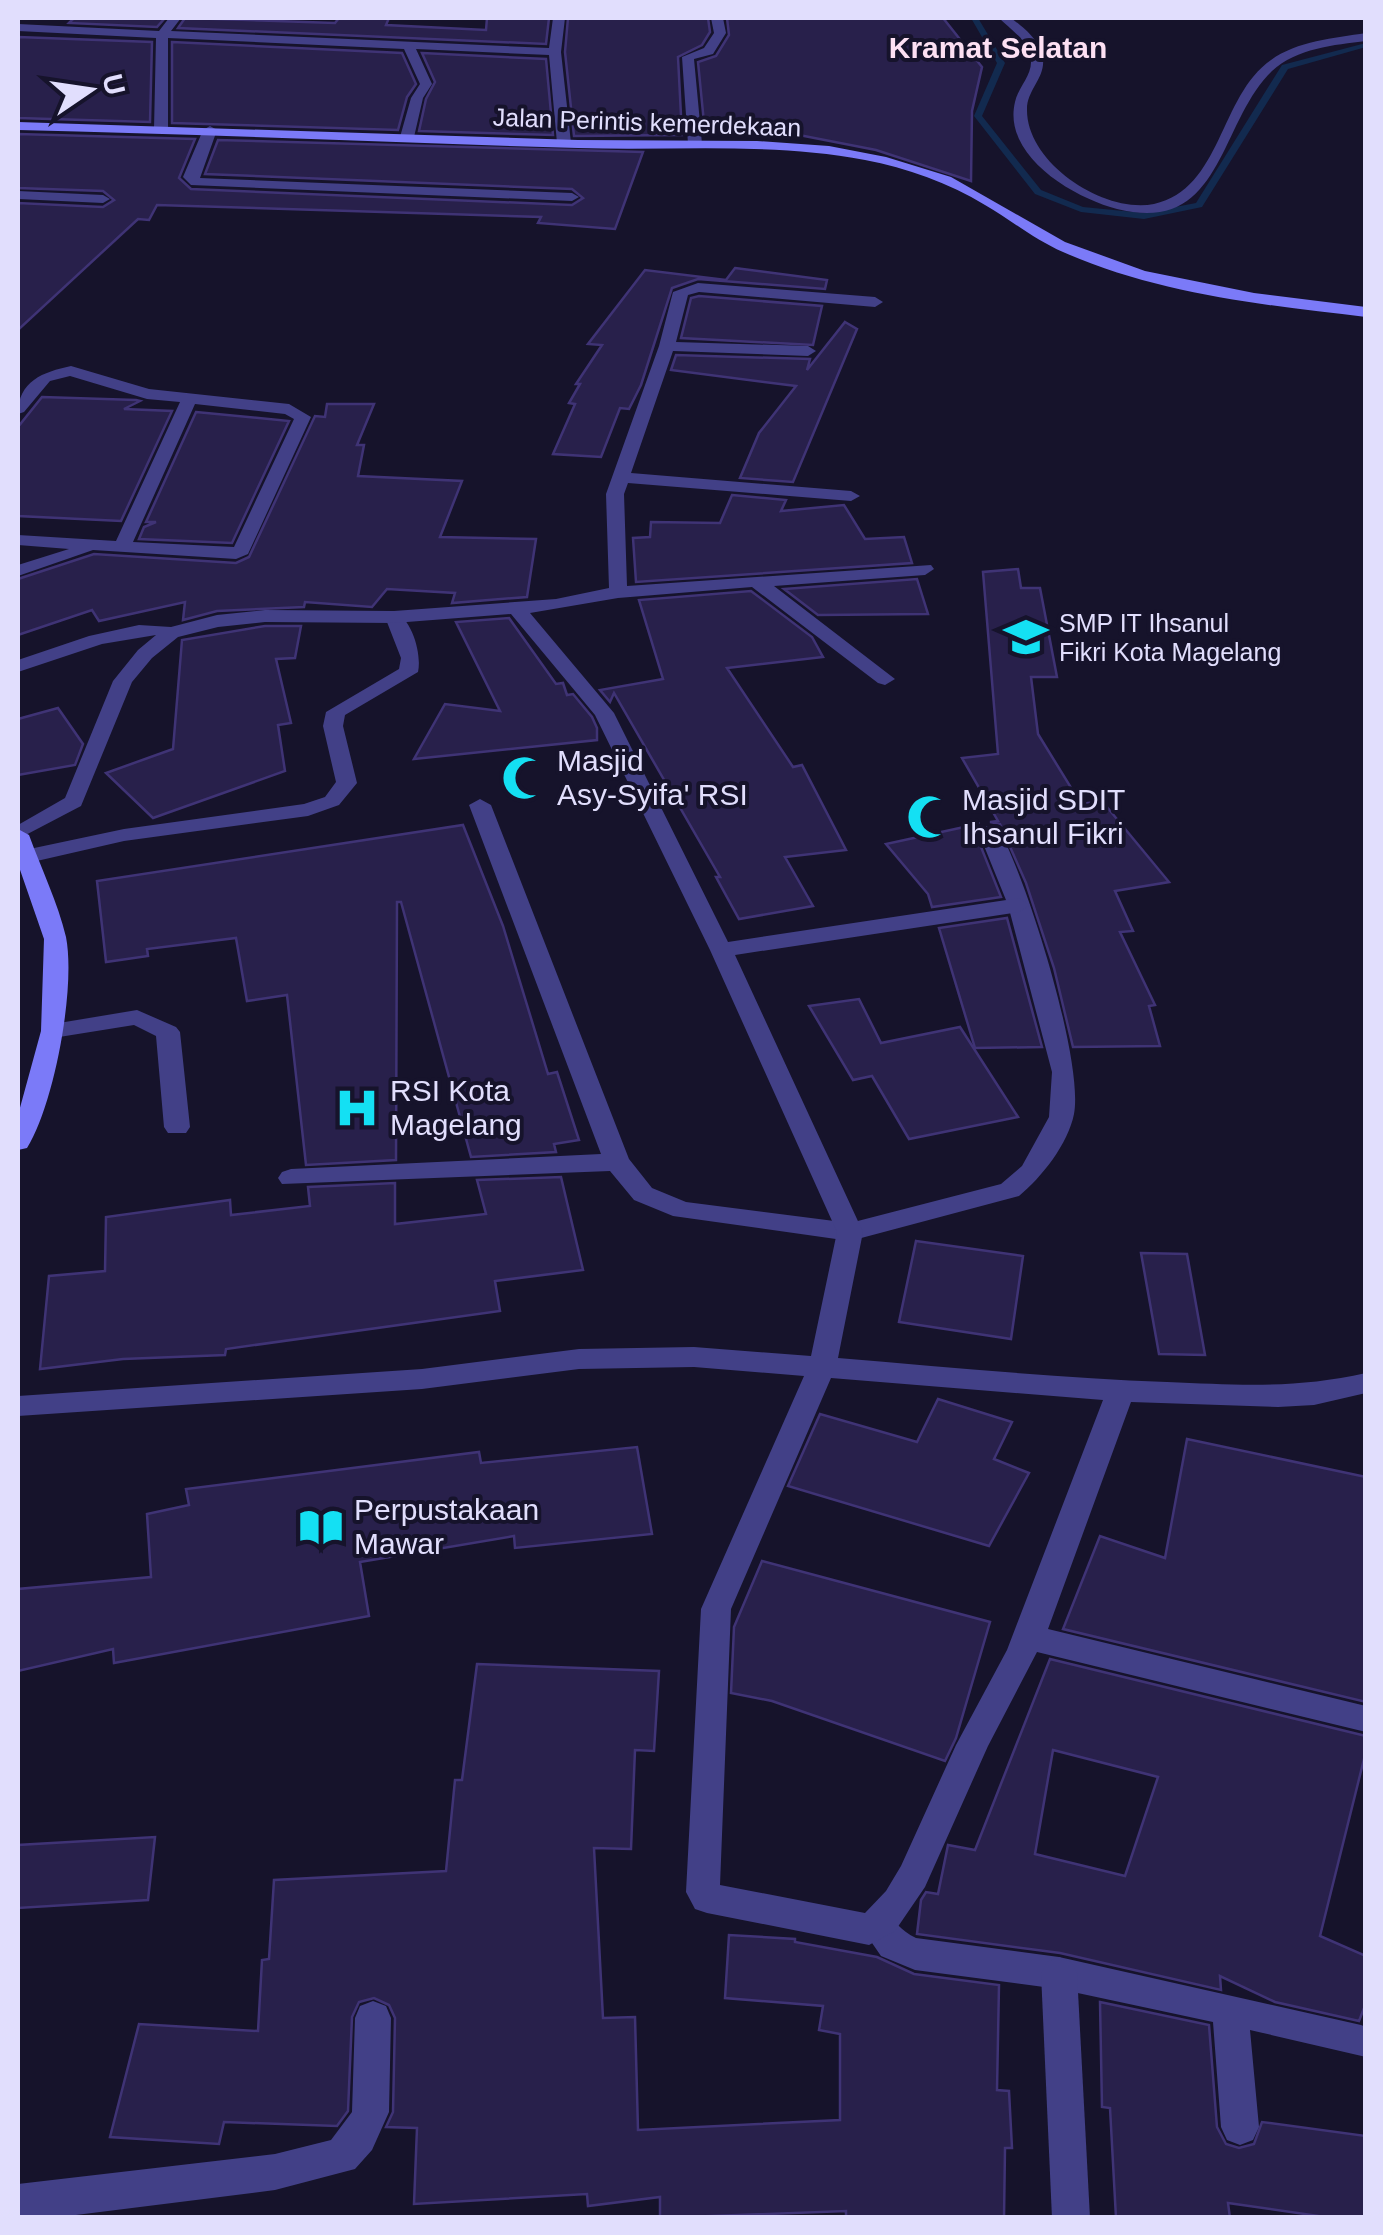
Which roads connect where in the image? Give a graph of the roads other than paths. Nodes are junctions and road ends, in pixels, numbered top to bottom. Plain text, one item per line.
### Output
1 (175, 18) edge
2 (560, 18) edge
3 (717, 18) edge
4 (1004, 18) edge
5 (18, 28) edge
6 (162, 34) junction
7 (1366, 37) edge
8 (408, 45) junction
9 (554, 52) junction
10 (18, 126) edge
11 (161, 128) junction
12 (210, 130) junction
13 (407, 137) junction
14 (564, 143) junction
15 (695, 144) junction
16 (18, 196) edge
17 (103, 198) dead end
18 (572, 198) dead end
19 (875, 302) dead end
20 (1366, 312) edge
21 (667, 346) junction
22 (808, 351) dead end
23 (189, 400) junction
24 (18, 409) edge
25 (621, 477) junction
26 (851, 496) dead end
27 (18, 540) edge
28 (97, 546) junction
29 (122, 547) junction
30 (925, 569) dead end
31 (18, 570) edge
32 (757, 582) junction
33 (618, 592) junction
34 (516, 608) junction
35 (394, 617) junction
36 (171, 634) junction
37 (18, 666) edge
38 (885, 679) dead end
39 (480, 806) dead end
40 (989, 831) dead end
41 (21, 841) edge
42 (1019, 904) junction
43 (721, 950) junction
44 (53, 1032) junction
45 (176, 1128) dead end
46 (20, 1133) edge
47 (618, 1162) junction
48 (291, 1178) dead end
49 (850, 1232) junction
50 (823, 1365) junction
51 (1366, 1383) edge
52 (1120, 1391) junction
53 (18, 1406) edge
54 (1029, 1637) junction
55 (1366, 1719) edge
56 (878, 1927) junction
57 (1059, 1973) junction
58 (1230, 2008) junction
59 (373, 2018) dead end
60 (1362, 2042) dead end
61 (1240, 2128) dead end
62 (18, 2204) edge
63 (1071, 2218) edge

1 - 6 street
2 - 9 street
3 - 15 street
4 - 7 street
5 - 6 street
6 - 8 street
6 - 11 street
8 - 9 street
8 - 13 street
9 - 14 street
10 - 11 street, Jalan Perintis kemerdekaan
11 - 12 street, Jalan Perintis kemerdekaan
12 - 13 street, Jalan Perintis kemerdekaan
12 - 18 street
13 - 14 street, Jalan Perintis kemerdekaan
14 - 15 street, Jalan Perintis kemerdekaan
15 - 20 street, Jalan Perintis kemerdekaan
16 - 17 street
19 - 21 street
21 - 22 street
21 - 25 street
23 - 24 street
23 - 29 street
23 - 29 street
25 - 26 street
25 - 33 street
27 - 28 street
28 - 29 street
28 - 31 street
30 - 32 street
32 - 33 street
32 - 38 street
33 - 34 street
34 - 35 street
34 - 43 street
35 - 36 street
35 - 41 street
36 - 37 street
36 - 41 street
39 - 47 street
40 - 42 street
41 - 44 street
42 - 43 street
42 - 49 street
43 - 49 street
44 - 45 street
44 - 46 street
47 - 48 street
47 - 49 street
49 - 50 street
50 - 52 street
50 - 53 street
50 - 56 street
51 - 52 street
52 - 54 street
54 - 55 street
54 - 56 street
56 - 57 street
57 - 58 street
57 - 63 street
58 - 60 street
58 - 61 street
59 - 62 street

